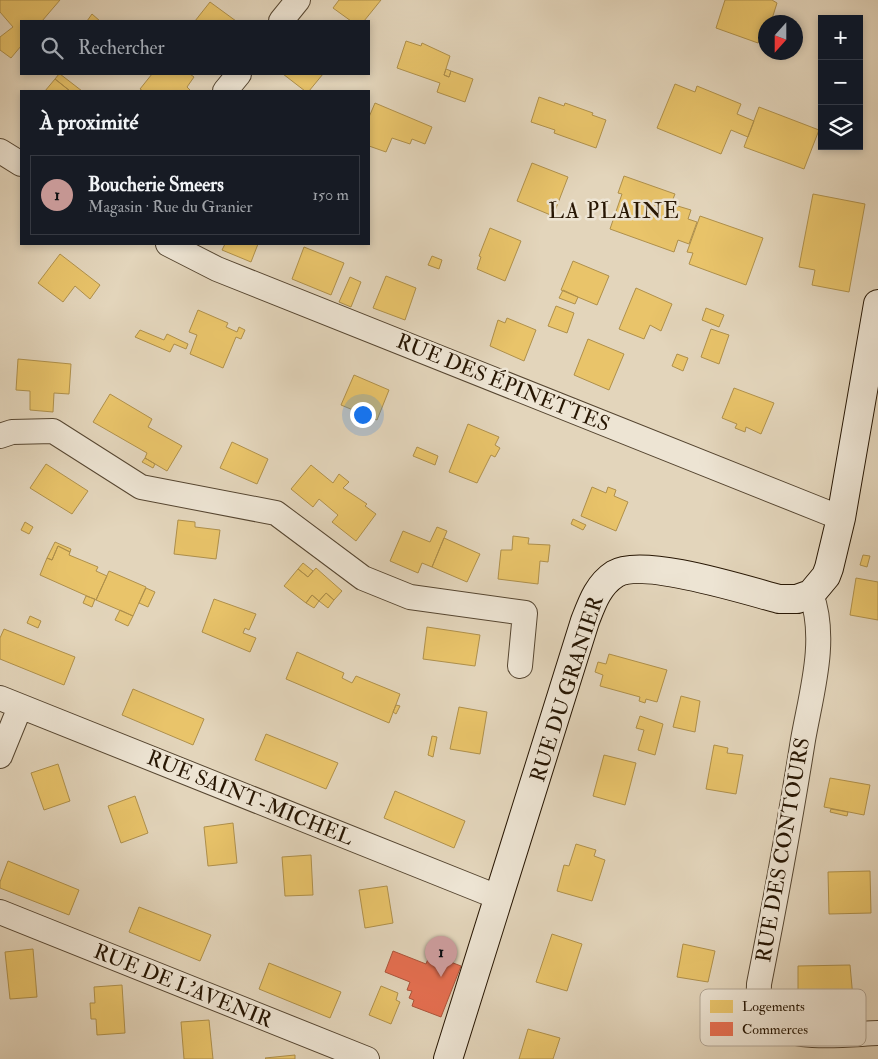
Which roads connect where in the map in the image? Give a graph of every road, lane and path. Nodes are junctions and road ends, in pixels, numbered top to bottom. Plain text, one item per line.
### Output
1 (298, 0) edge
2 (282, 20) edge
3 (238, 75) edge
4 (226, 90) edge
5 (0, 152) edge
6 (20, 163) edge
7 (170, 245) edge
8 (878, 304) edge
9 (0, 436) edge
10 (841, 518) junction
11 (811, 594) junction
12 (520, 666) dead end
13 (10, 702) edge
14 (0, 756) edge
15 (500, 898) junction
16 (0, 912) edge
17 (759, 989) edge
18 (367, 1059) edge
19 (448, 1059) edge

1 - 2 street
3 - 4 street
5 - 6 street
7 - 10 street, RUE DES ÉPINETTES
8 - 10 street
9 - 12 street
10 - 11 street
11 - 15 street, RUE DU GRANIER
11 - 17 street, RUE DES CONTOURS
13 - 14 street
13 - 15 street, RUE SAINT-MICHEL
15 - 19 street, RUE DU GRANIER
16 - 18 street, RUE DE L'AVENIR

